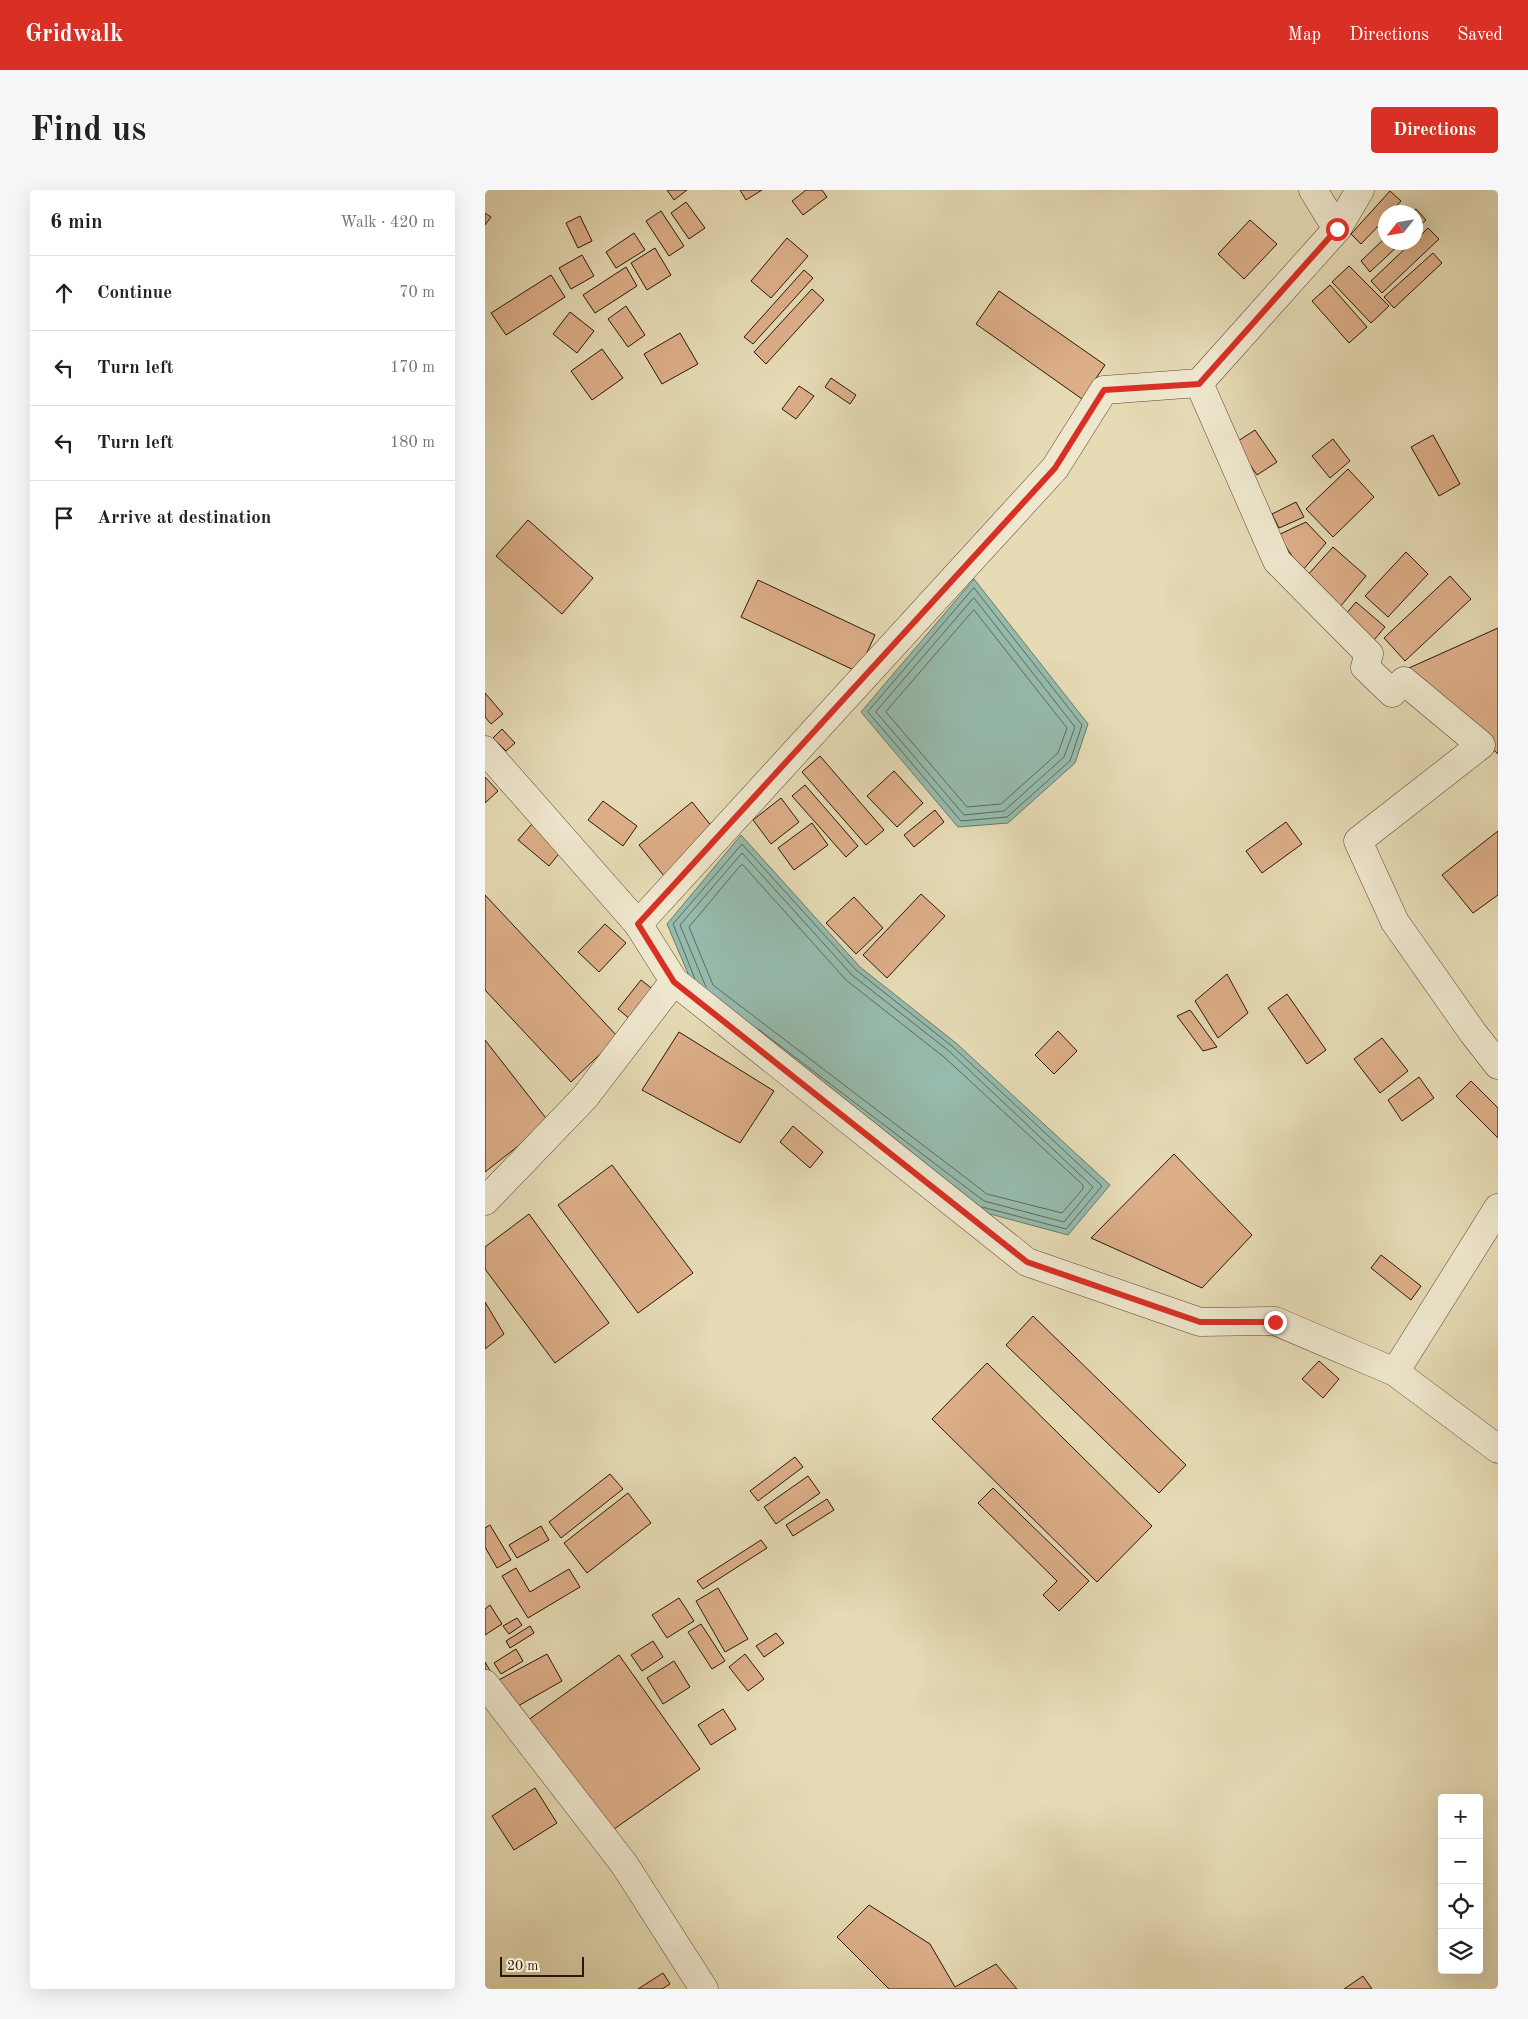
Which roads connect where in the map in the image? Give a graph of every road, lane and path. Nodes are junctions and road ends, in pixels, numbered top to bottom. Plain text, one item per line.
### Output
1 (1313, 190) edge
2 (1360, 190) edge
3 (1337, 229) junction
4 (1199, 384) junction
5 (485, 750) edge
6 (638, 924) junction
7 (674, 982) junction
8 (1498, 1065) edge
9 (485, 1201) edge
10 (1498, 1208) edge
11 (1395, 1372) junction
12 (1498, 1449) edge
13 (485, 1684) edge
14 (704, 1989) edge

1 - 3 street
2 - 3 street
3 - 4 street
4 - 6 street
4 - 8 street
5 - 6 street
6 - 7 street
7 - 9 street
7 - 11 street
10 - 11 street
11 - 12 street
13 - 14 street

